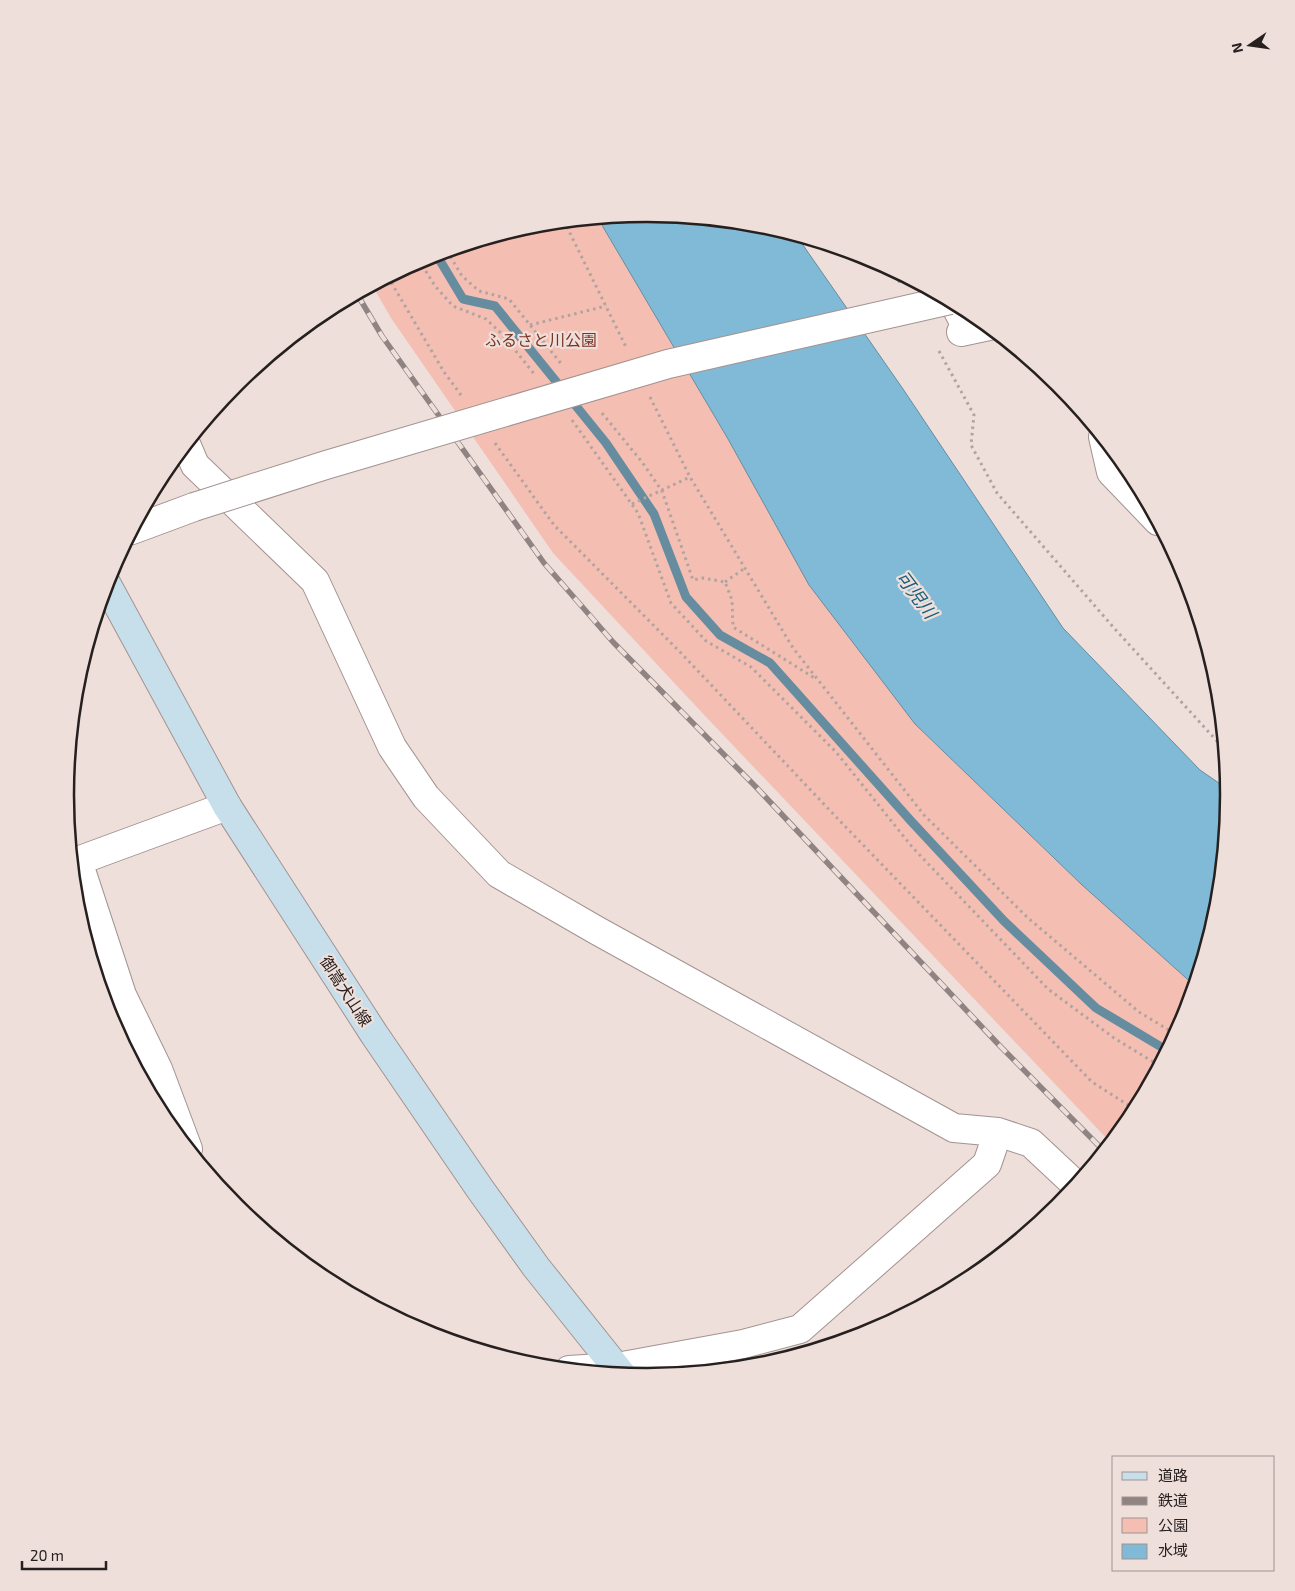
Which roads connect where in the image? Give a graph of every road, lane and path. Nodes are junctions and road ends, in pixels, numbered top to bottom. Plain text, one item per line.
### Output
1 (567, 228) edge
2 (451, 257) edge
3 (423, 267) edge
4 (898, 280) edge
5 (391, 283) edge
6 (901, 284) dead end
7 (940, 302) edge
8 (606, 306) junction
9 (948, 307) edge
10 (530, 325) junction
11 (980, 328) edge
12 (961, 332) joint
13 (937, 348) dead end
14 (631, 357) dead end
15 (567, 370) dead end
16 (538, 379) dead end
17 (648, 392) dead end
18 (462, 396) dead end
19 (599, 409) dead end
20 (568, 415) dead end
21 (491, 437) dead end
22 (189, 450) edge
23 (1106, 450) edge
24 (690, 477) junction
25 (662, 491) junction
26 (1140, 502) edge
27 (632, 504) junction
28 (141, 526) edge
29 (744, 568) junction
30 (724, 582) junction
31 (111, 592) edge
32 (818, 680) junction
33 (1218, 743) edge
34 (226, 806) junction
35 (78, 861) edge
36 (80, 876) edge
37 (1170, 1031) edge
38 (1155, 1063) edge
39 (1130, 1106) edge
40 (180, 1129) edge
41 (998, 1132) junction
42 (1072, 1181) edge
43 (618, 1368) edge
44 (631, 1369) edge

1 - 8 path
2 - 10 path
3 - 16 path
4 - 6 path
5 - 18 path
7 - 28 street, bridge
8 - 10 path
8 - 14 path
9 - 12 lane
10 - 15 path
11 - 12 street
13 - 33 path
17 - 24 path
19 - 25 path
20 - 27 path
21 - 39 path
22 - 41 street
23 - 26 street
24 - 25 path
24 - 29 path
25 - 27 path
25 - 30 path
27 - 38 path
29 - 30 path
29 - 32 path
30 - 32 path
31 - 34 main road, 御嵩犬山線
32 - 37 path
34 - 35 street
34 - 43 main road, 御嵩犬山線
36 - 40 street
41 - 42 street
41 - 44 street

